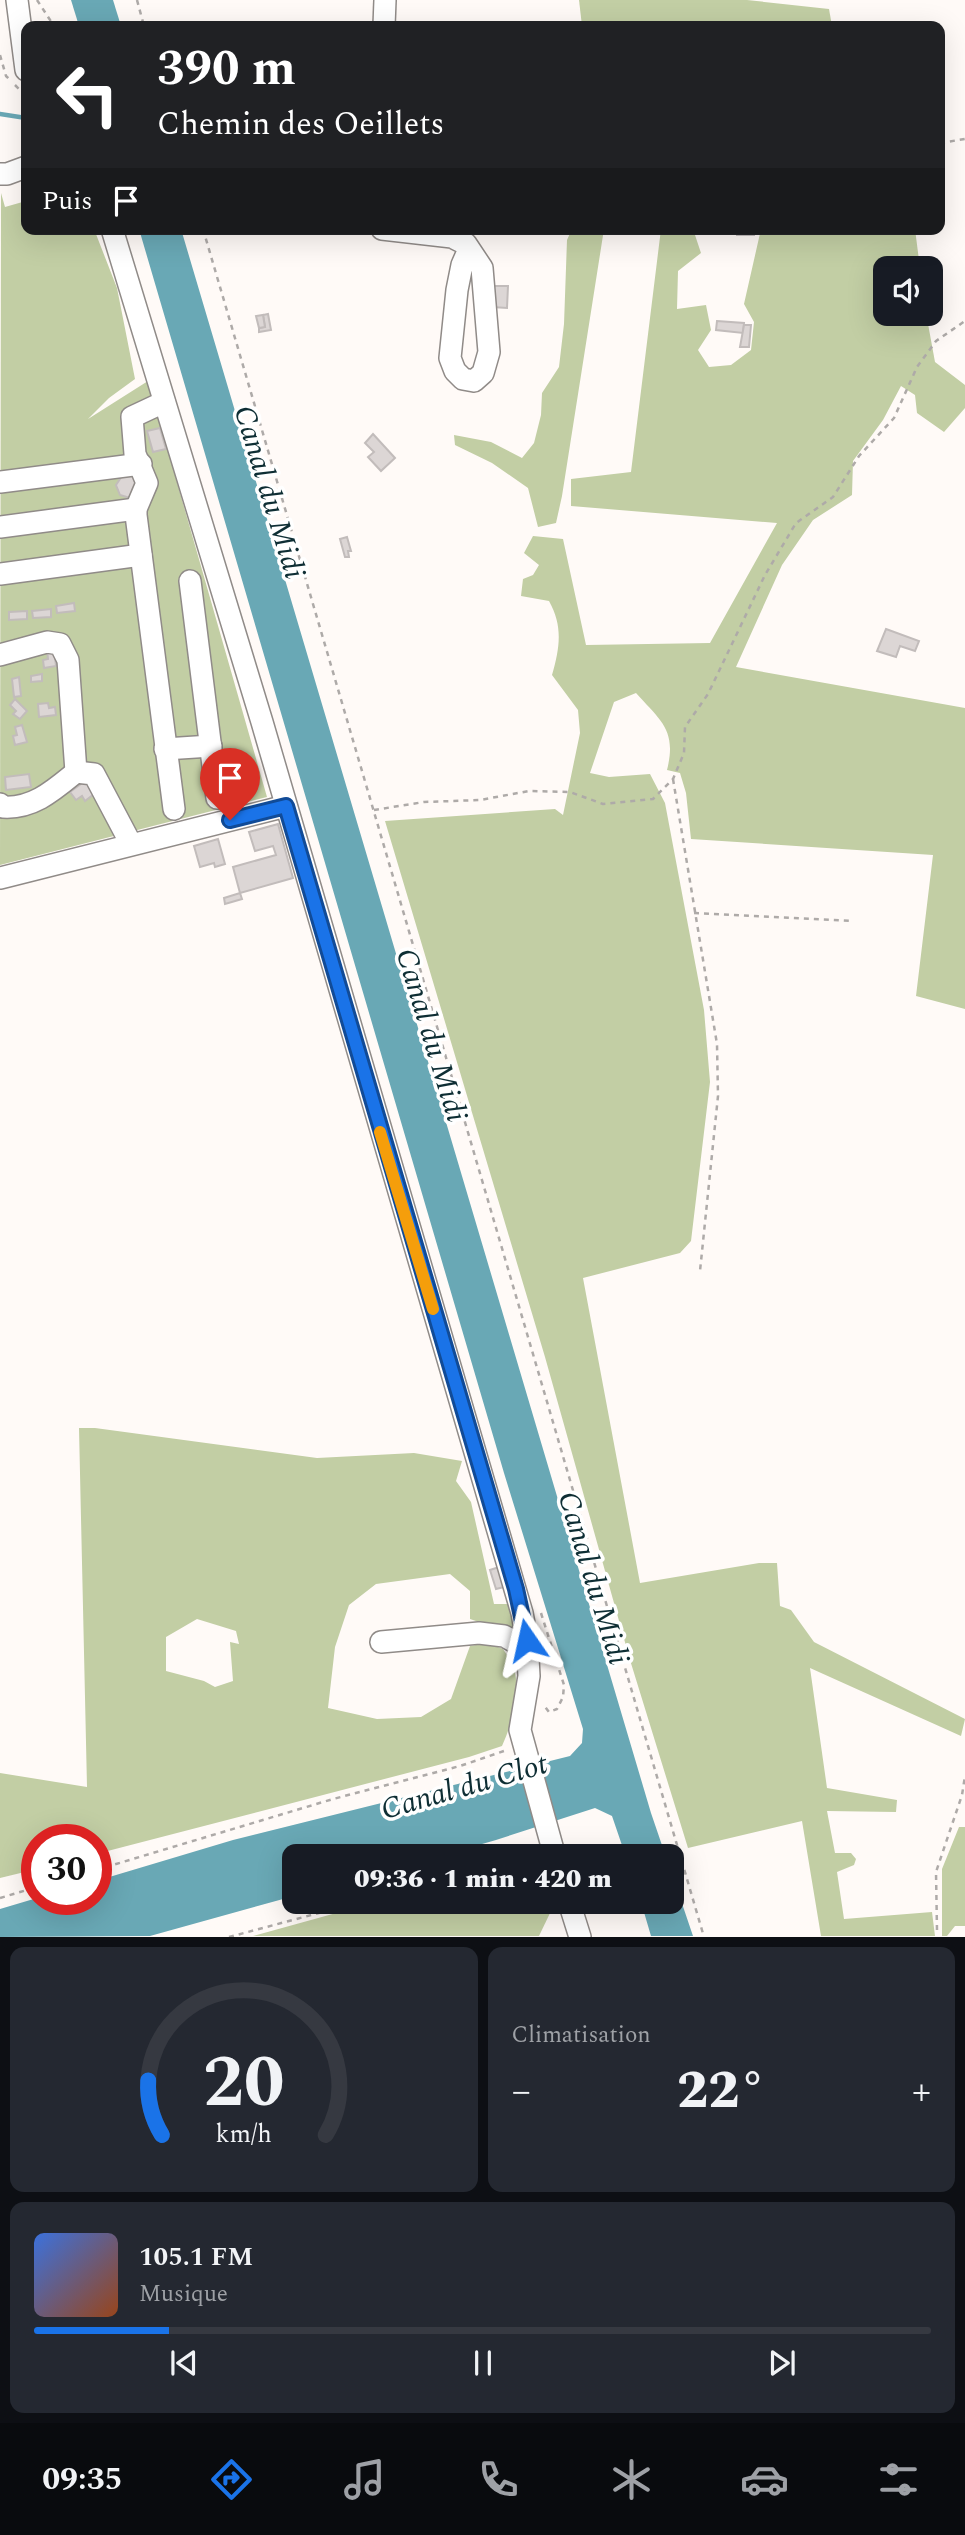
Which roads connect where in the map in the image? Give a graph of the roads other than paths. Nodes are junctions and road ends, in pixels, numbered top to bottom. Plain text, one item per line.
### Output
1 (17, 0) edge
2 (385, 0) edge
3 (384, 21) edge
4 (21, 31) edge
5 (21, 169) edge
6 (0, 174) edge
7 (114, 235) edge
8 (434, 235) edge
9 (469, 249) junction
10 (164, 402) junction
11 (141, 464) junction
12 (0, 482) edge
13 (135, 509) junction
14 (0, 527) edge
15 (141, 555) junction
16 (0, 574) edge
17 (190, 581) dead end
18 (0, 655) edge
19 (211, 746) junction
20 (165, 749) junction
21 (76, 772) junction
22 (217, 798) dead end
23 (0, 804) edge
24 (286, 806) junction
25 (174, 809) dead end
26 (131, 844) junction
27 (0, 878) edge
28 (381, 1642) dead end
29 (528, 1650) junction
30 (551, 1844) edge
31 (573, 1914) edge
32 (580, 1937) edge

1 - 4 street
2 - 3 street
5 - 6 street
7 - 10 street
8 - 9 street
9 - 9 street
10 - 11 street
10 - 24 street
11 - 12 street
11 - 13 street
13 - 14 street
13 - 15 street
15 - 16 street
15 - 20 street
17 - 19 street
18 - 21 street
19 - 20 street
19 - 22 street
20 - 25 street
21 - 23 street
21 - 26 street
24 - 26 street
24 - 29 street
26 - 27 street
28 - 29 street
29 - 30 street
31 - 32 street

